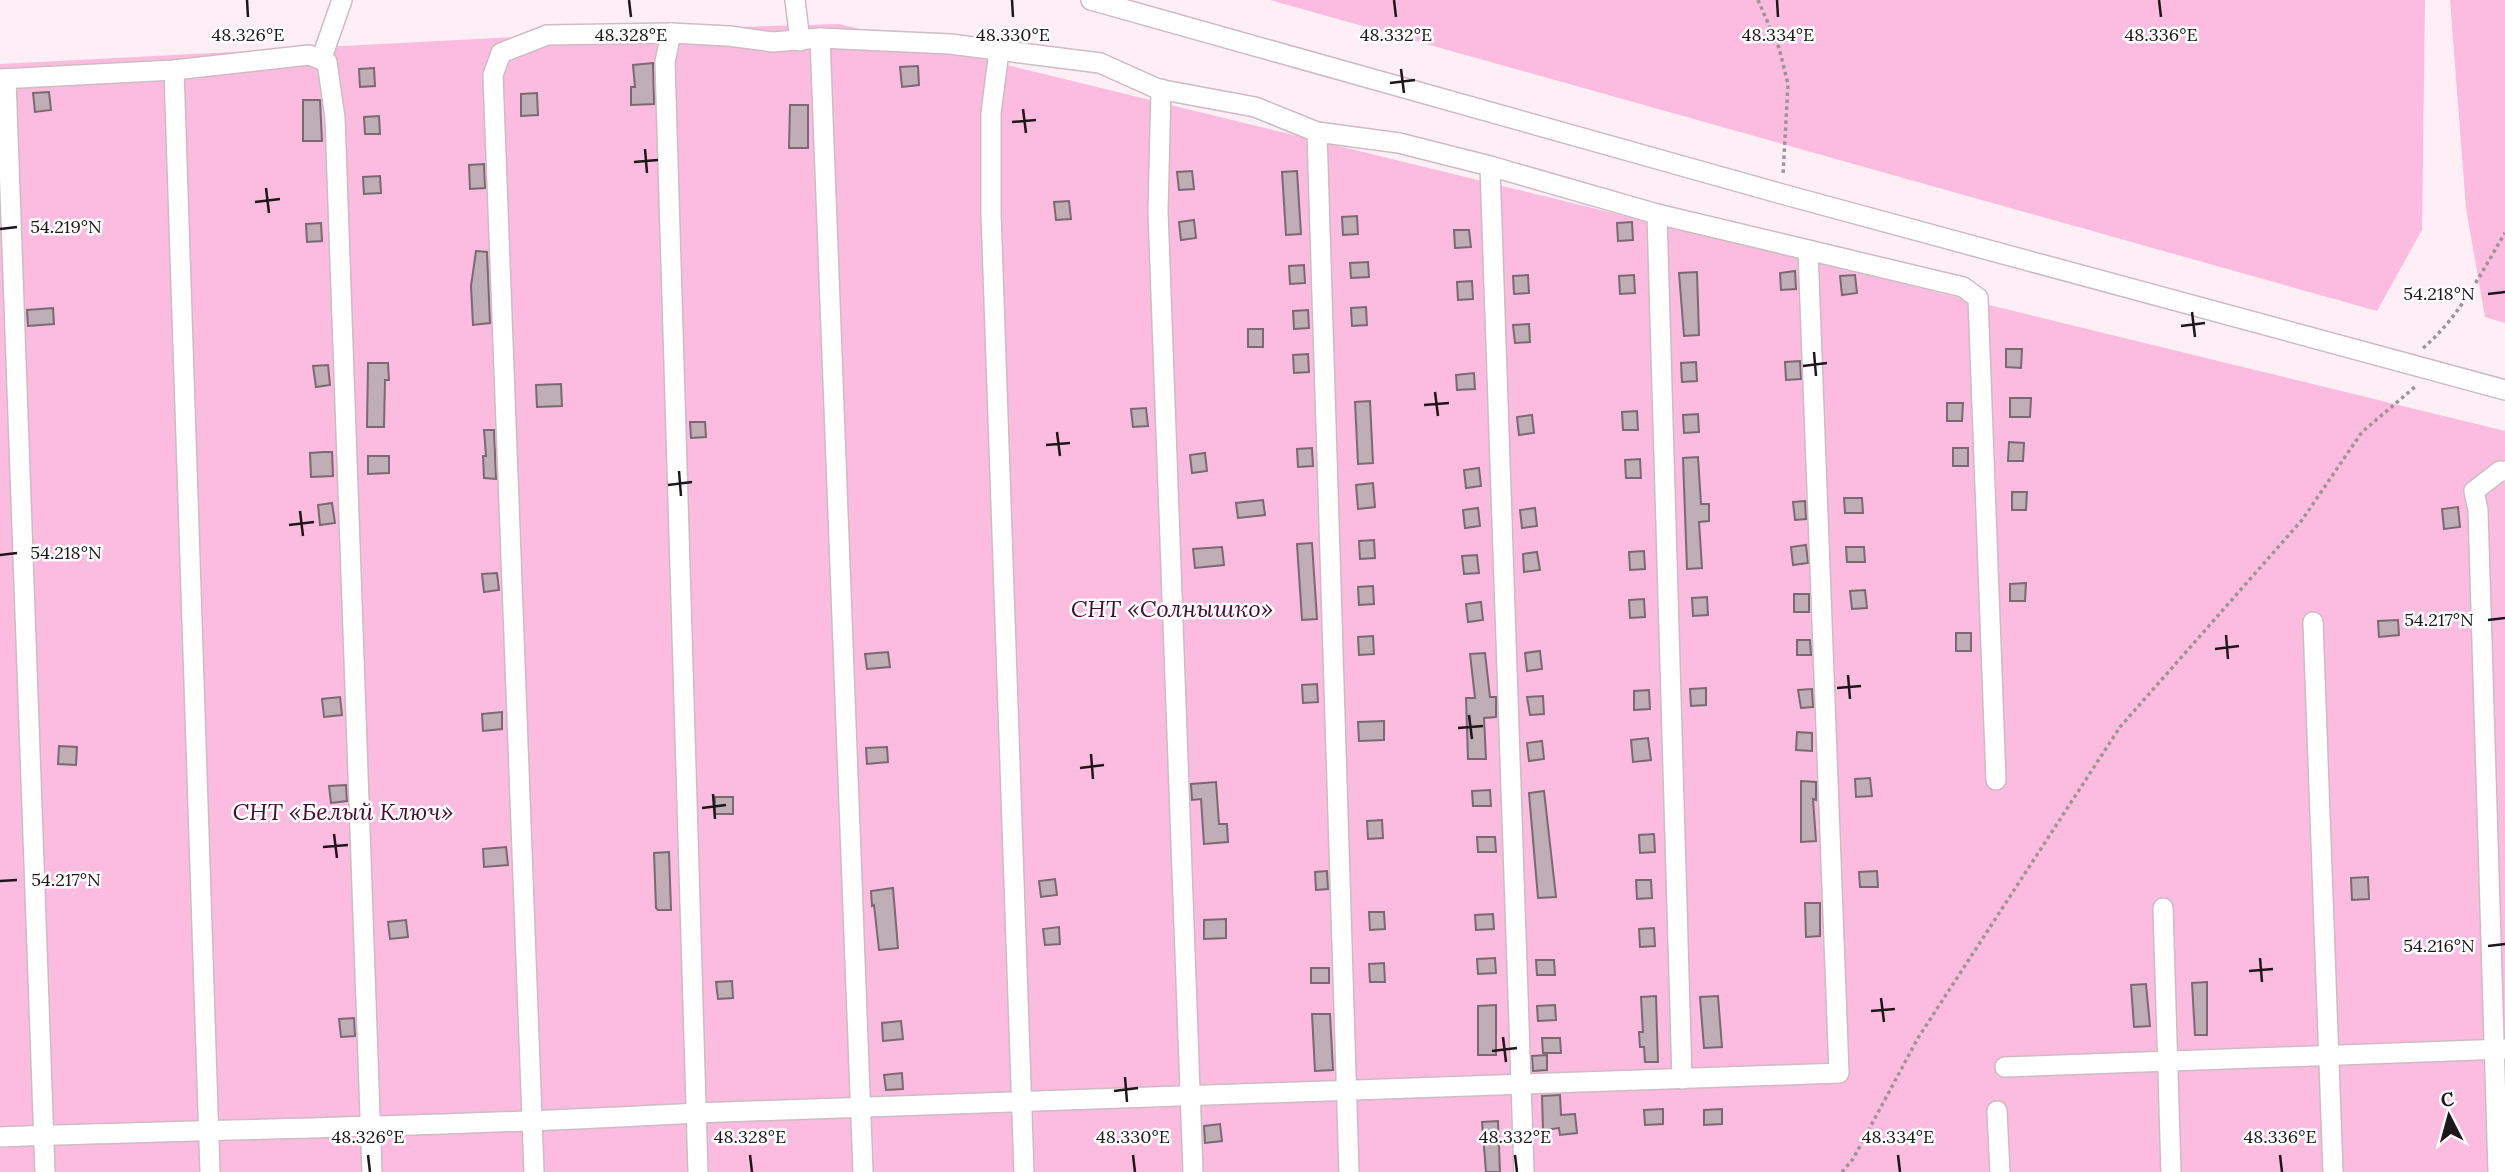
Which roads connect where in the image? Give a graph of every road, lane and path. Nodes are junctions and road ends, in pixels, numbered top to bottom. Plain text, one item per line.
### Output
1 (342, 0) edge
2 (795, 0) edge
3 (1090, 0) edge
4 (1758, 0) edge
5 (671, 33) junction
6 (810, 40) junction
7 (999, 51) junction
8 (321, 60) junction
9 (174, 70) junction
10 (3, 79) edge
11 (1161, 89) junction
12 (1317, 132) junction
13 (1490, 166) junction
14 (1782, 194) junction
15 (1657, 214) junction
16 (2505, 233) edge
17 (1808, 250) junction
18 (2406, 362) junction
19 (2435, 371) junction
20 (2505, 390) edge
21 (2505, 471) edge
22 (2313, 622) dead end
23 (1996, 780) dead end
24 (2163, 908) dead end
25 (2500, 1049) edge
26 (2329, 1055) junction
27 (2167, 1061) junction
28 (2005, 1067) dead end
29 (1682, 1079) junction
30 (1520, 1084) junction
31 (1345, 1090) junction
32 (1190, 1096) junction
33 (1022, 1102) junction
34 (861, 1108) junction
35 (1997, 1111) dead end
36 (696, 1113) junction
37 (532, 1122) junction
38 (371, 1125) junction
39 (208, 1130) junction
40 (43, 1135) junction
41 (0, 1137) edge
42 (45, 1172) edge
43 (209, 1172) edge
44 (372, 1172) edge
45 (534, 1172) edge
46 (698, 1172) edge
47 (863, 1172) edge
48 (1024, 1172) edge
49 (1193, 1172) edge
50 (1349, 1172) edge
51 (1524, 1172) edge
52 (1842, 1172) edge
53 (2000, 1172) edge
54 (2171, 1172) edge
55 (2333, 1172) edge
56 (2498, 1172) edge

1 - 8 street
2 - 6 street
3 - 14 street
4 - 14 path
5 - 6 street
5 - 36 street
5 - 37 street
6 - 7 street
6 - 34 street
7 - 11 street
7 - 33 street
8 - 9 street
8 - 38 street
9 - 10 street
9 - 39 street
10 - 40 street
11 - 12 street
11 - 32 street
12 - 13 street
12 - 31 street
13 - 15 street
13 - 30 street
14 - 18 street
15 - 17 street
15 - 29 street
16 - 18 path
17 - 23 street
17 - 29 street
18 - 19 street
19 - 20 street
19 - 52 path
21 - 25 street
22 - 26 street
24 - 27 street
25 - 26 street
25 - 56 street
26 - 27 street
26 - 55 street
27 - 28 street
27 - 54 street
29 - 30 street
30 - 31 street
30 - 51 street
31 - 32 street
31 - 50 street
32 - 33 street
32 - 49 street
33 - 34 street
33 - 48 street
34 - 36 street
34 - 47 street
35 - 53 street
36 - 37 street
36 - 46 street
37 - 38 street
37 - 45 street
38 - 39 street
38 - 44 street
39 - 40 street
39 - 43 street
40 - 41 street
40 - 42 street

